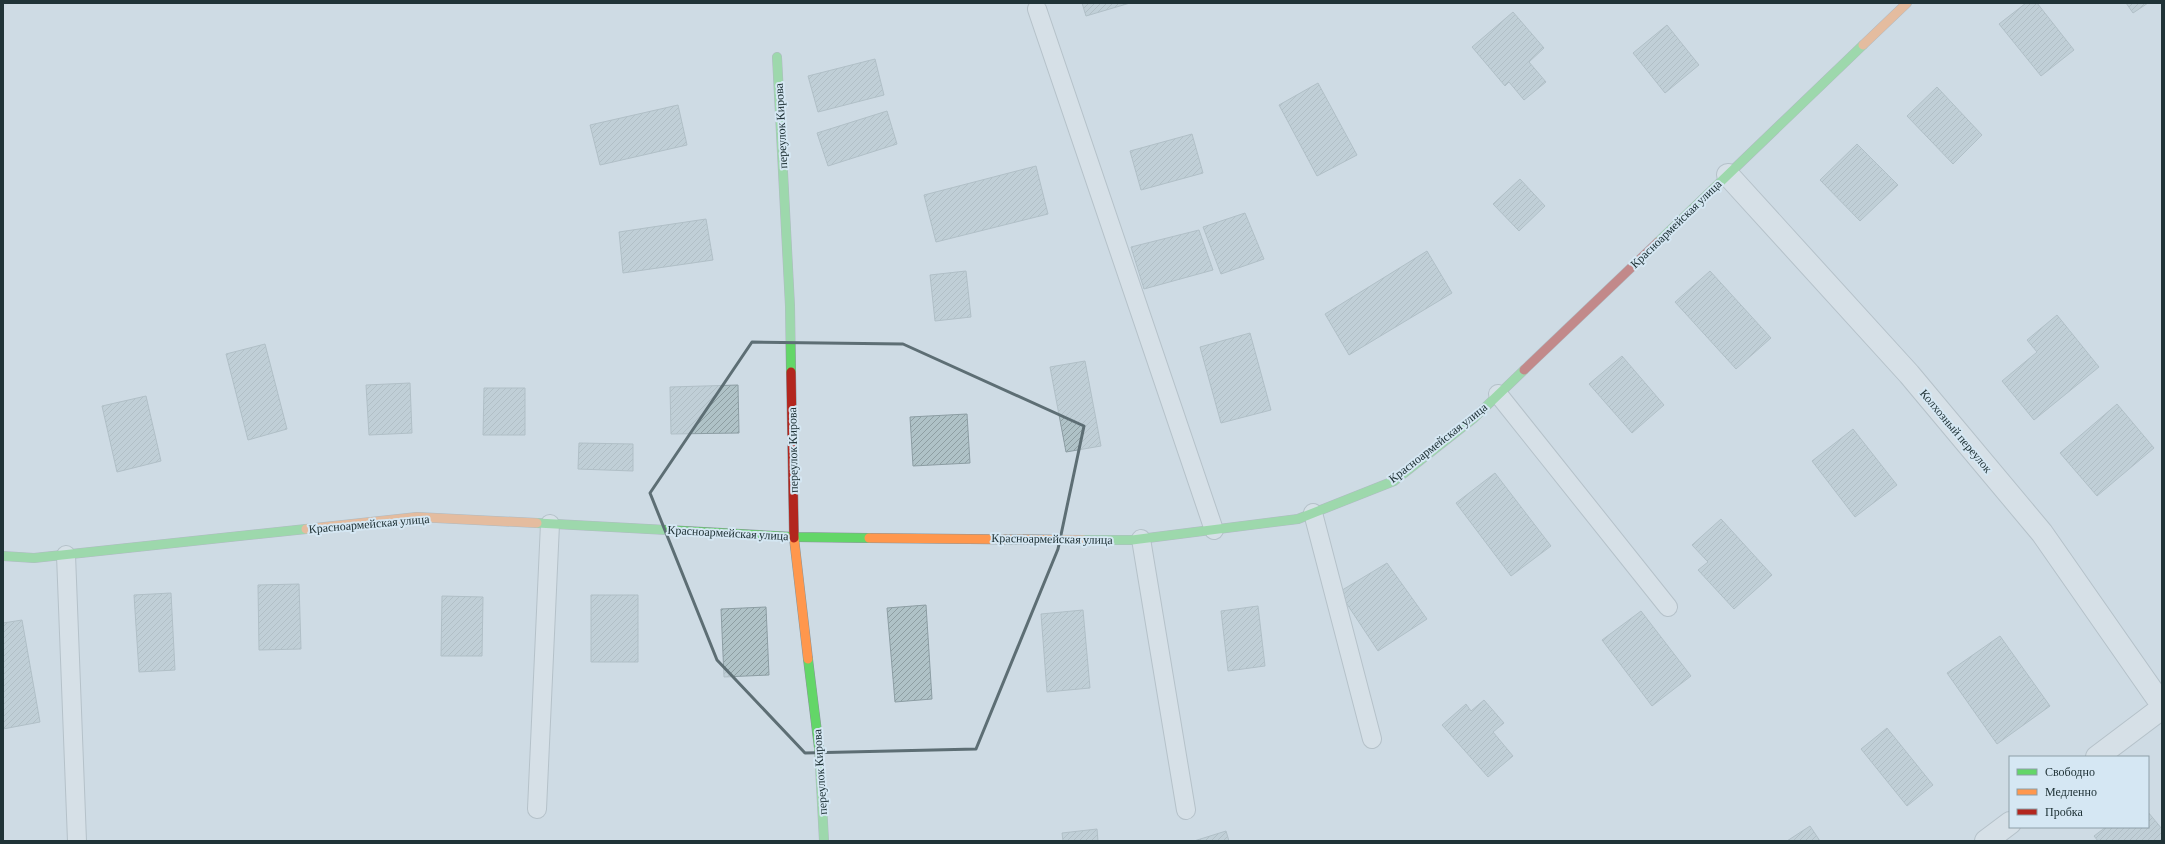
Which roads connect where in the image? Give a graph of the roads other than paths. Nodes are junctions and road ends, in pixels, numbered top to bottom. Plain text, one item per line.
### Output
1 (1908, 3) edge
2 (1037, 9) dead end
3 (777, 57) dead end
4 (1728, 175) junction
5 (1498, 394) junction
6 (1313, 513) junction
7 (550, 524) junction
8 (1214, 530) junction
9 (794, 537) junction
10 (1141, 539) junction
11 (66, 555) junction
12 (3, 556) edge
13 (1668, 607) dead end
14 (2162, 706) edge
15 (1372, 739) dead end
16 (2098, 756) edge
17 (537, 809) dead end
18 (1186, 810) dead end
19 (2009, 824) edge
20 (76, 841) edge
21 (824, 841) edge
22 (1986, 841) edge

1 - 4 main road, Красноармейская улица
2 - 8 lane
3 - 9 main road, переулок Кирова
4 - 5 main road, Красноармейская улица
4 - 14 street, Колхозный переулок
5 - 6 main road, Красноармейская улица
5 - 13 lane
6 - 8 main road, Красноармейская улица
6 - 15 lane
7 - 9 main road, Красноармейская улица
7 - 11 main road, Красноармейская улица
7 - 17 lane
8 - 10 main road, Красноармейская улица
9 - 10 main road, Красноармейская улица
9 - 21 main road, переулок Кирова
10 - 18 lane
11 - 12 main road, Красноармейская улица
11 - 20 lane
14 - 16 street
19 - 22 street

